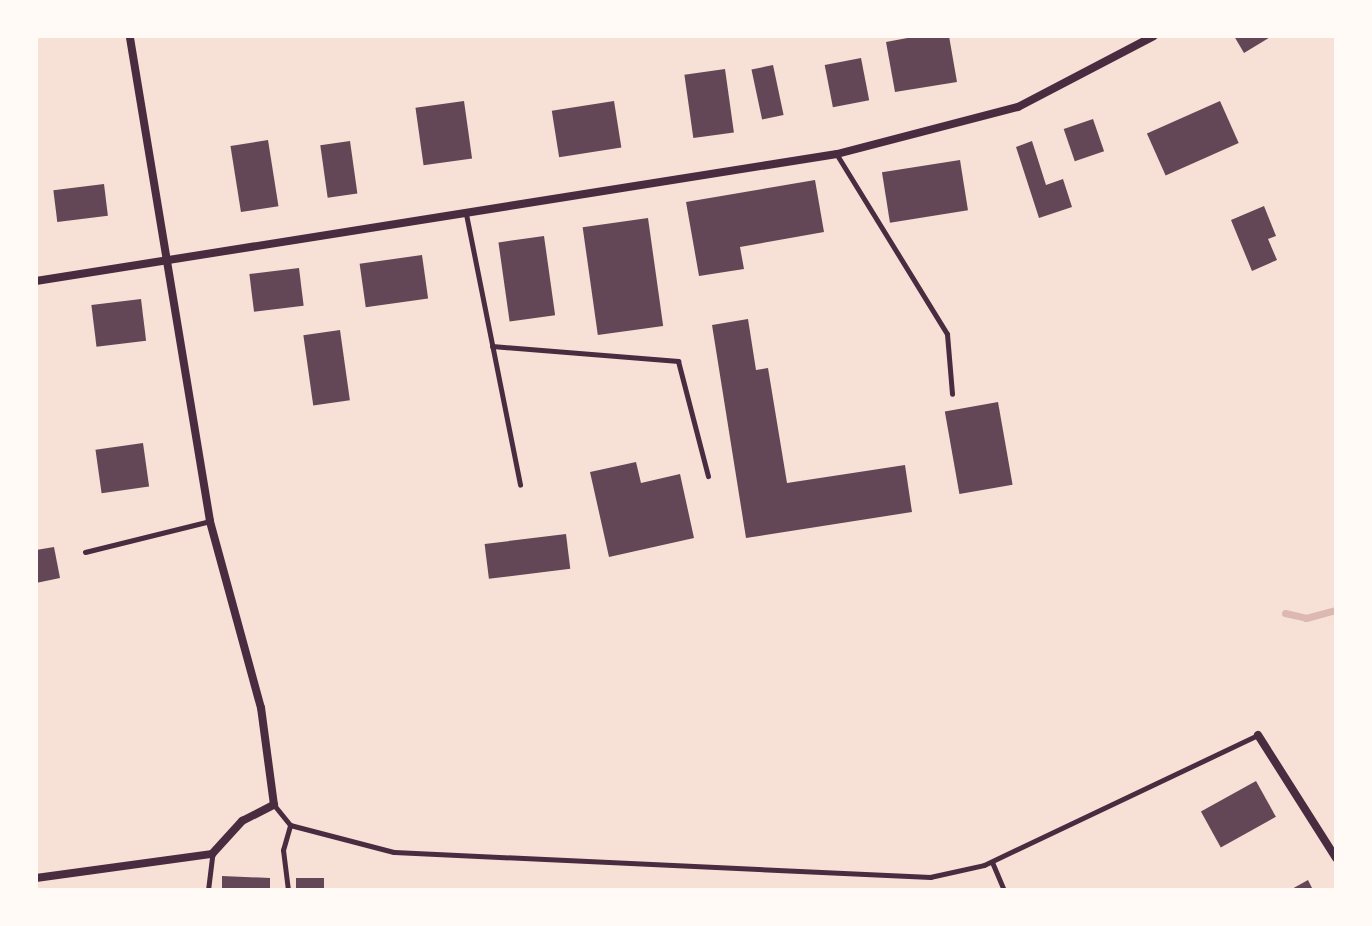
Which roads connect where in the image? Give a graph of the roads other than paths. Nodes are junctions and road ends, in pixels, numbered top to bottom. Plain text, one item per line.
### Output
1 (130, 36) edge
2 (1154, 36) edge
3 (837, 154) junction
4 (466, 214) junction
5 (167, 263) junction
6 (36, 281) edge
7 (492, 346) junction
8 (952, 394) dead end
9 (708, 476) dead end
10 (520, 485) dead end
11 (210, 521) junction
12 (85, 552) dead end
13 (1258, 735) joint
14 (274, 805) junction
15 (290, 825) junction
16 (212, 854) junction
17 (1336, 858) edge
18 (992, 862) junction
19 (36, 878) edge
20 (208, 890) edge
21 (288, 890) edge
22 (1004, 890) edge

1 - 5 street
2 - 3 street
3 - 4 street
3 - 8 lane
4 - 5 street
4 - 7 lane
5 - 6 street
5 - 11 street
7 - 9 lane
7 - 10 lane
11 - 12 lane
11 - 14 street
13 - 17 street
13 - 18 lane
14 - 15 lane
14 - 16 street
15 - 18 lane
15 - 21 lane
16 - 19 street
16 - 20 lane
18 - 22 lane

